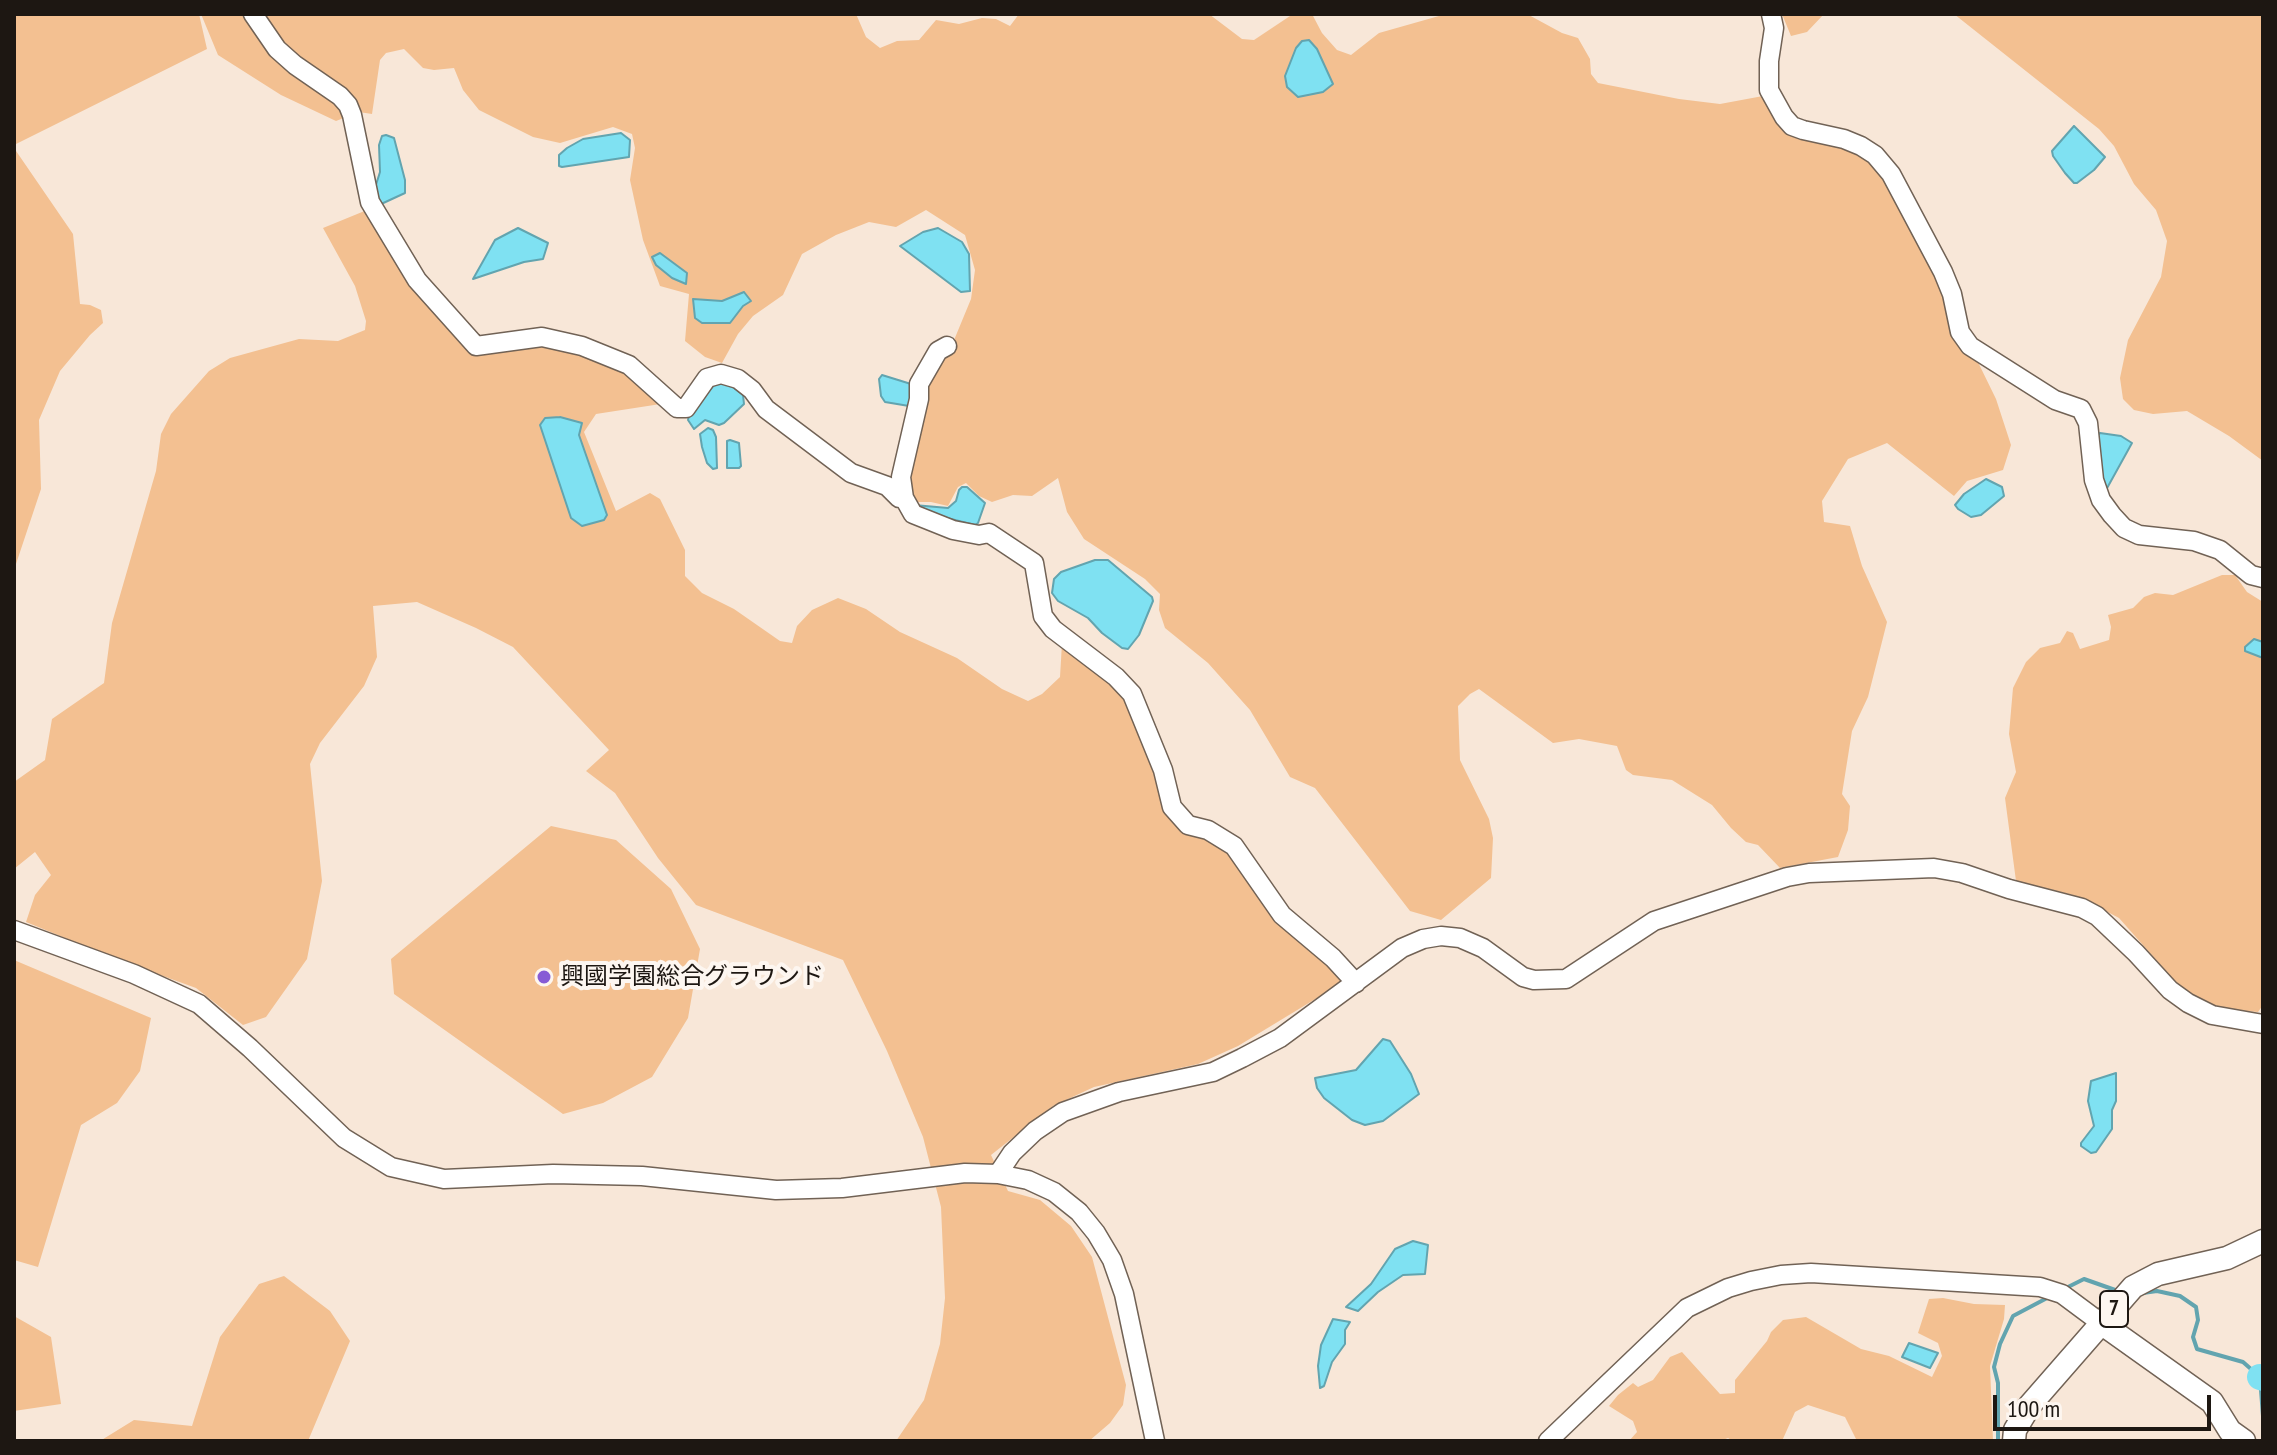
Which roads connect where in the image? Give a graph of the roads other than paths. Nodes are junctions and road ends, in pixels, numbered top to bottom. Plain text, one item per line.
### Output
1 (253, 14) edge
2 (1771, 14) edge
3 (947, 346) dead end
4 (904, 498) junction
5 (2263, 578) edge
6 (14, 930) edge
7 (1356, 983) junction
8 (2263, 1024) edge
9 (998, 1174) junction
10 (2263, 1241) edge
11 (2101, 1323) junction
12 (1155, 1441) edge
13 (1548, 1441) edge
14 (2014, 1441) edge
15 (2244, 1441) edge

1 - 4 street
2 - 5 street
3 - 4 street
4 - 7 street
6 - 9 street
7 - 8 street
7 - 9 street
9 - 12 street
10 - 11 main road, 7
11 - 13 street
11 - 14 main road, 7
11 - 15 main road, 7

